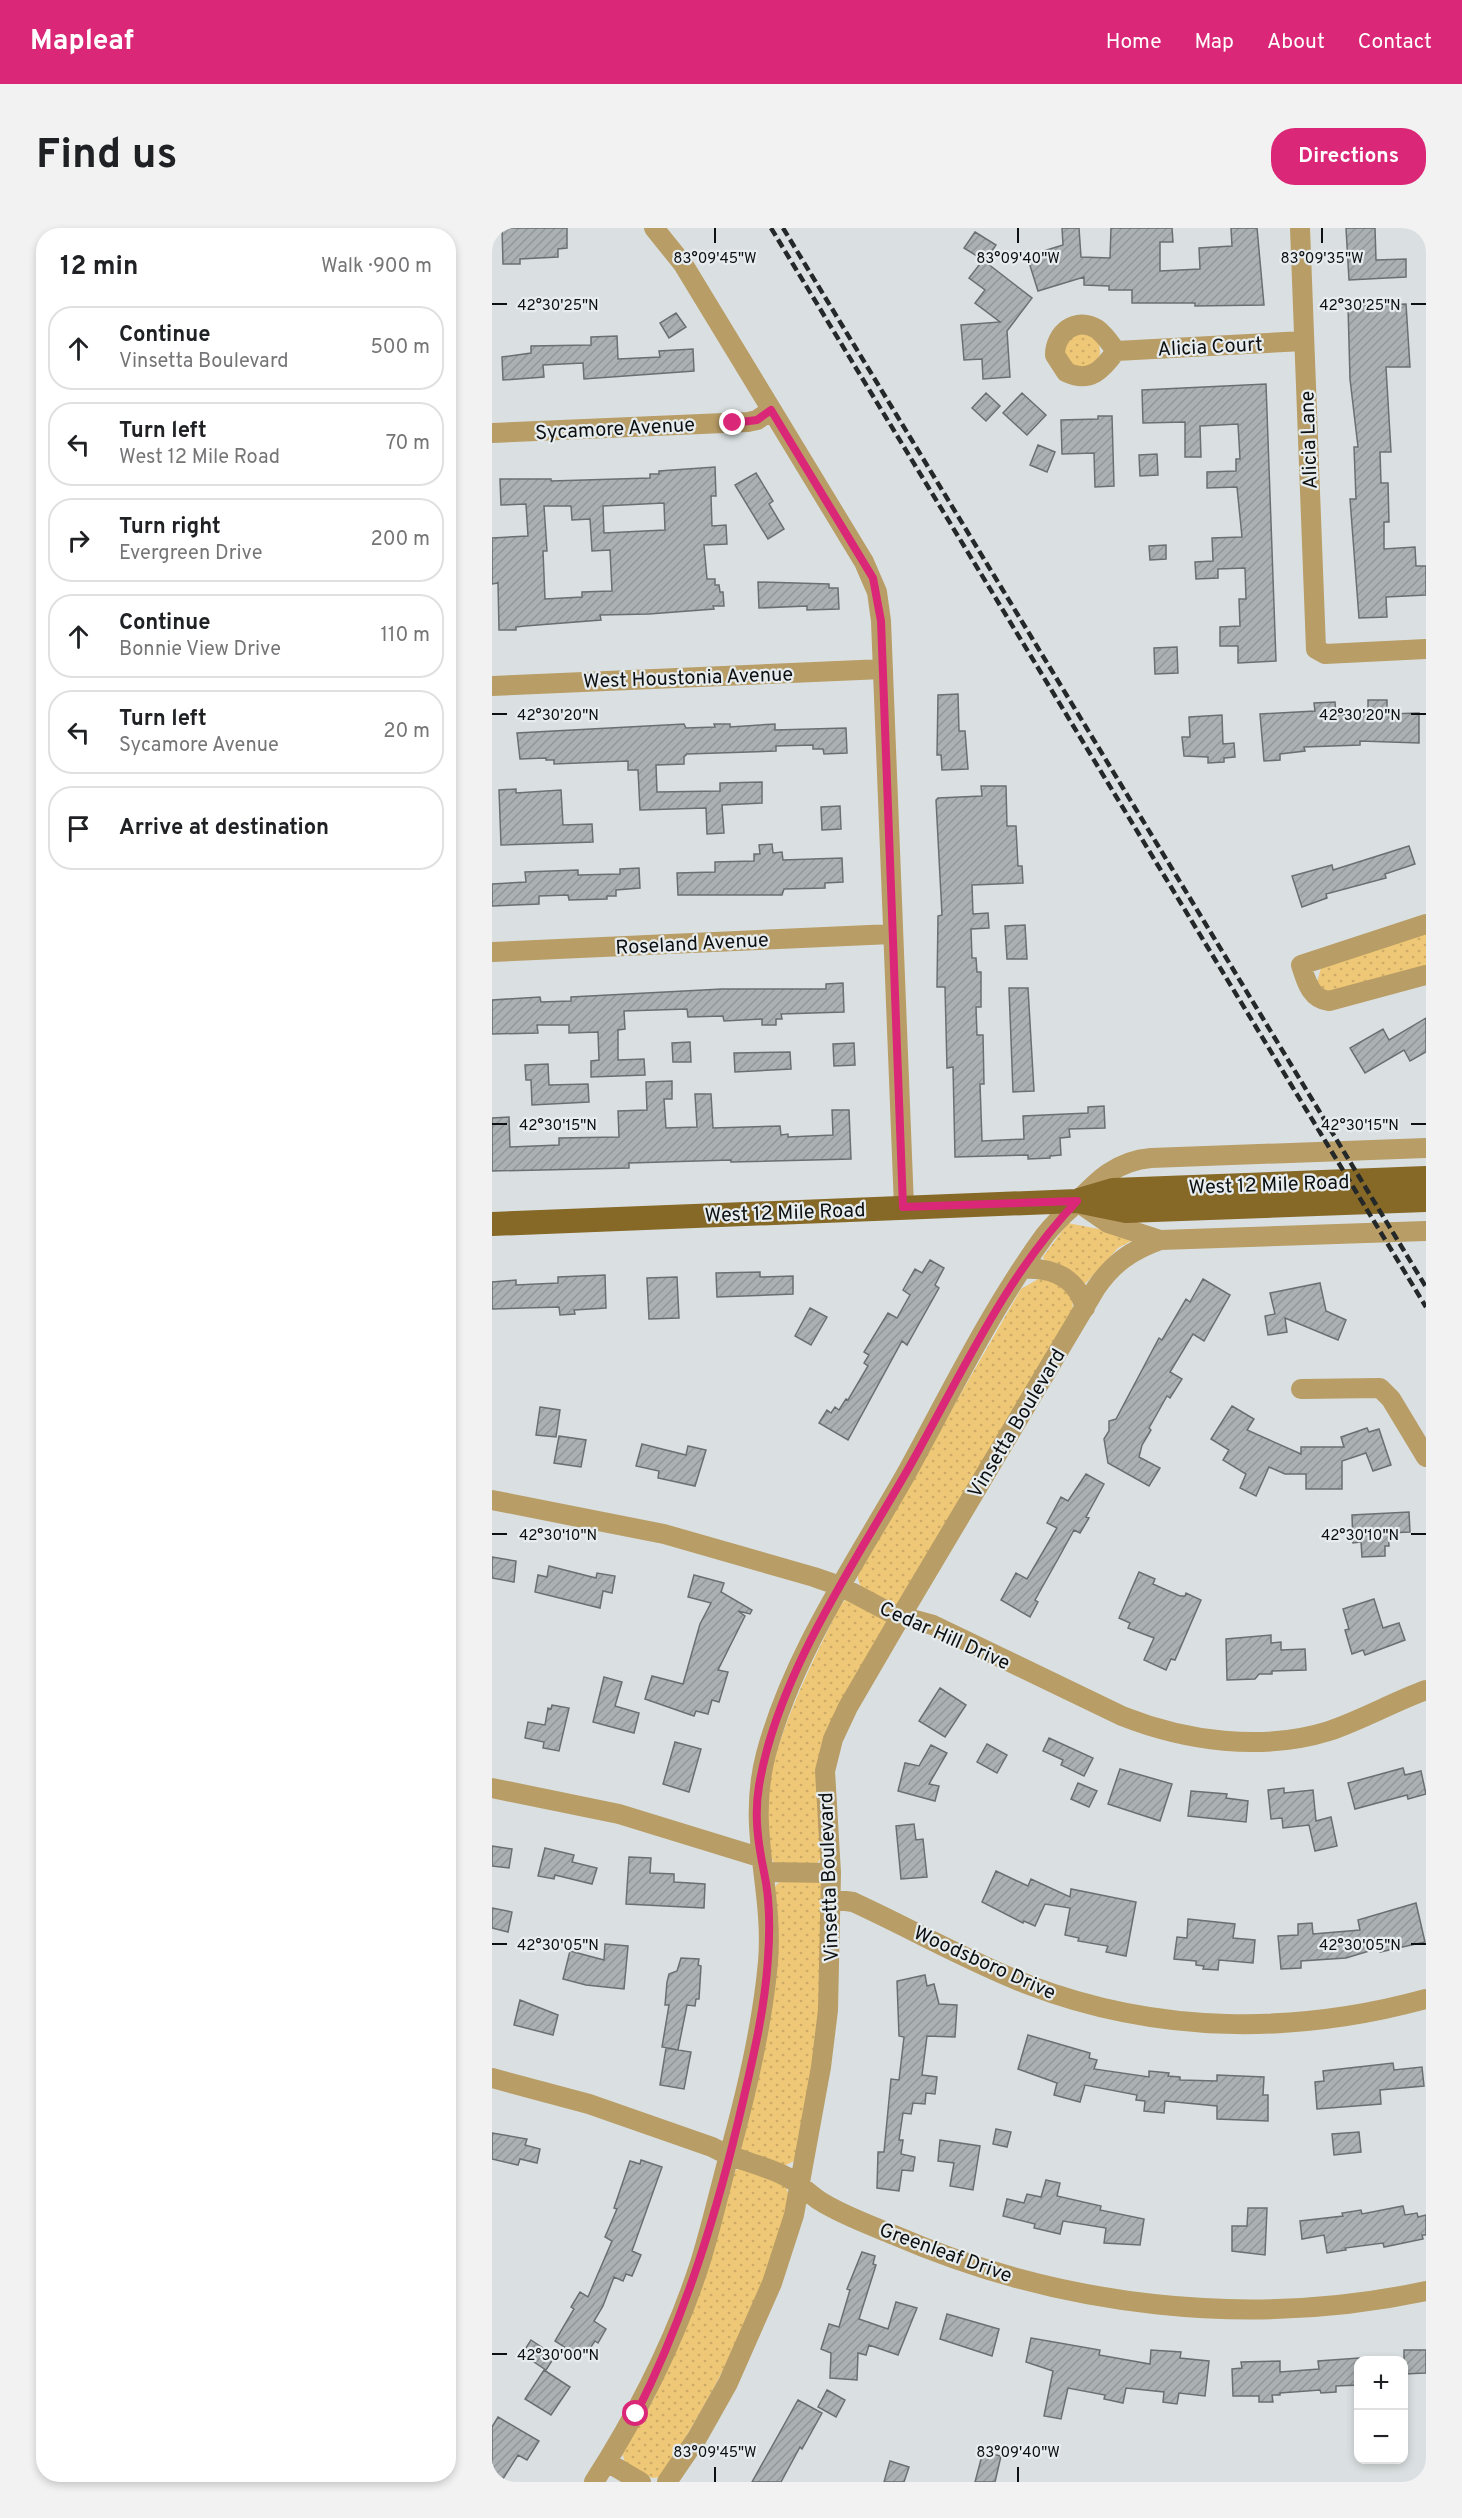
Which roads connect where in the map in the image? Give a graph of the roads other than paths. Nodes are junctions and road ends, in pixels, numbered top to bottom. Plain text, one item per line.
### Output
1 (654, 228) edge
2 (1300, 228) edge
3 (1304, 341) junction
4 (1116, 351) dead end
5 (771, 410) junction
6 (492, 433) edge
7 (1426, 649) edge
8 (883, 669) junction
9 (492, 686) edge
10 (1426, 924) edge
11 (892, 934) junction
12 (492, 952) edge
13 (1426, 975) edge
14 (1425, 1149) edge
15 (1426, 1178) edge
16 (1426, 1200) edge
17 (1077, 1201) junction
18 (903, 1207) junction
19 (492, 1224) edge
20 (1426, 1231) edge
21 (1160, 1240) junction
22 (1023, 1269) junction
23 (1085, 1308) junction
24 (1301, 1389) dead end
25 (1426, 1457) edge
26 (492, 1500) edge
27 (840, 1586) junction
28 (901, 1616) junction
29 (1426, 1690) edge
30 (492, 1788) edge
31 (762, 1864) junction
32 (831, 1873) junction
33 (831, 1899) junction
34 (1426, 1999) edge
35 (492, 2078) edge
36 (729, 2157) junction
37 (798, 2184) junction
38 (1426, 2291) edge
39 (607, 2462) junction
40 (594, 2482) edge
41 (641, 2482) edge
42 (667, 2482) edge

1 - 5 street
2 - 3 street, Alicia Lane
3 - 4 street, Alicia Court
3 - 7 street, Alicia Lane
5 - 6 street, Sycamore Avenue
5 - 8 street
8 - 9 street, West Houstonia Avenue
8 - 11 street
10 - 13 street
11 - 12 street, Roseland Avenue
11 - 18 street
14 - 17 street
15 - 17 main road, West 12 Mile Road
16 - 17 main road, West 12 Mile Road
17 - 18 main road, West 12 Mile Road
17 - 21 street, Vinsetta Boulevard
17 - 22 street
18 - 19 main road, West 12 Mile Road
20 - 21 street, Vinsetta Boulevard
21 - 23 street, Vinsetta Boulevard
22 - 23 street
22 - 27 street
23 - 28 street, Vinsetta Boulevard
24 - 25 street
26 - 27 street, Cedar Hill Drive
27 - 28 street, Cedar Hill Drive
27 - 31 street
28 - 29 street, Cedar Hill Drive
28 - 32 street, Vinsetta Boulevard
30 - 31 street
31 - 32 street
31 - 36 street
32 - 33 street, Vinsetta Boulevard
33 - 34 street, Woodsboro Drive
33 - 37 street, Vinsetta Boulevard
35 - 36 street, Greenleaf Drive
36 - 37 street, Greenleaf Drive
36 - 39 street
37 - 38 street, Greenleaf Drive
37 - 42 street, Vinsetta Boulevard
39 - 40 street
39 - 41 street

